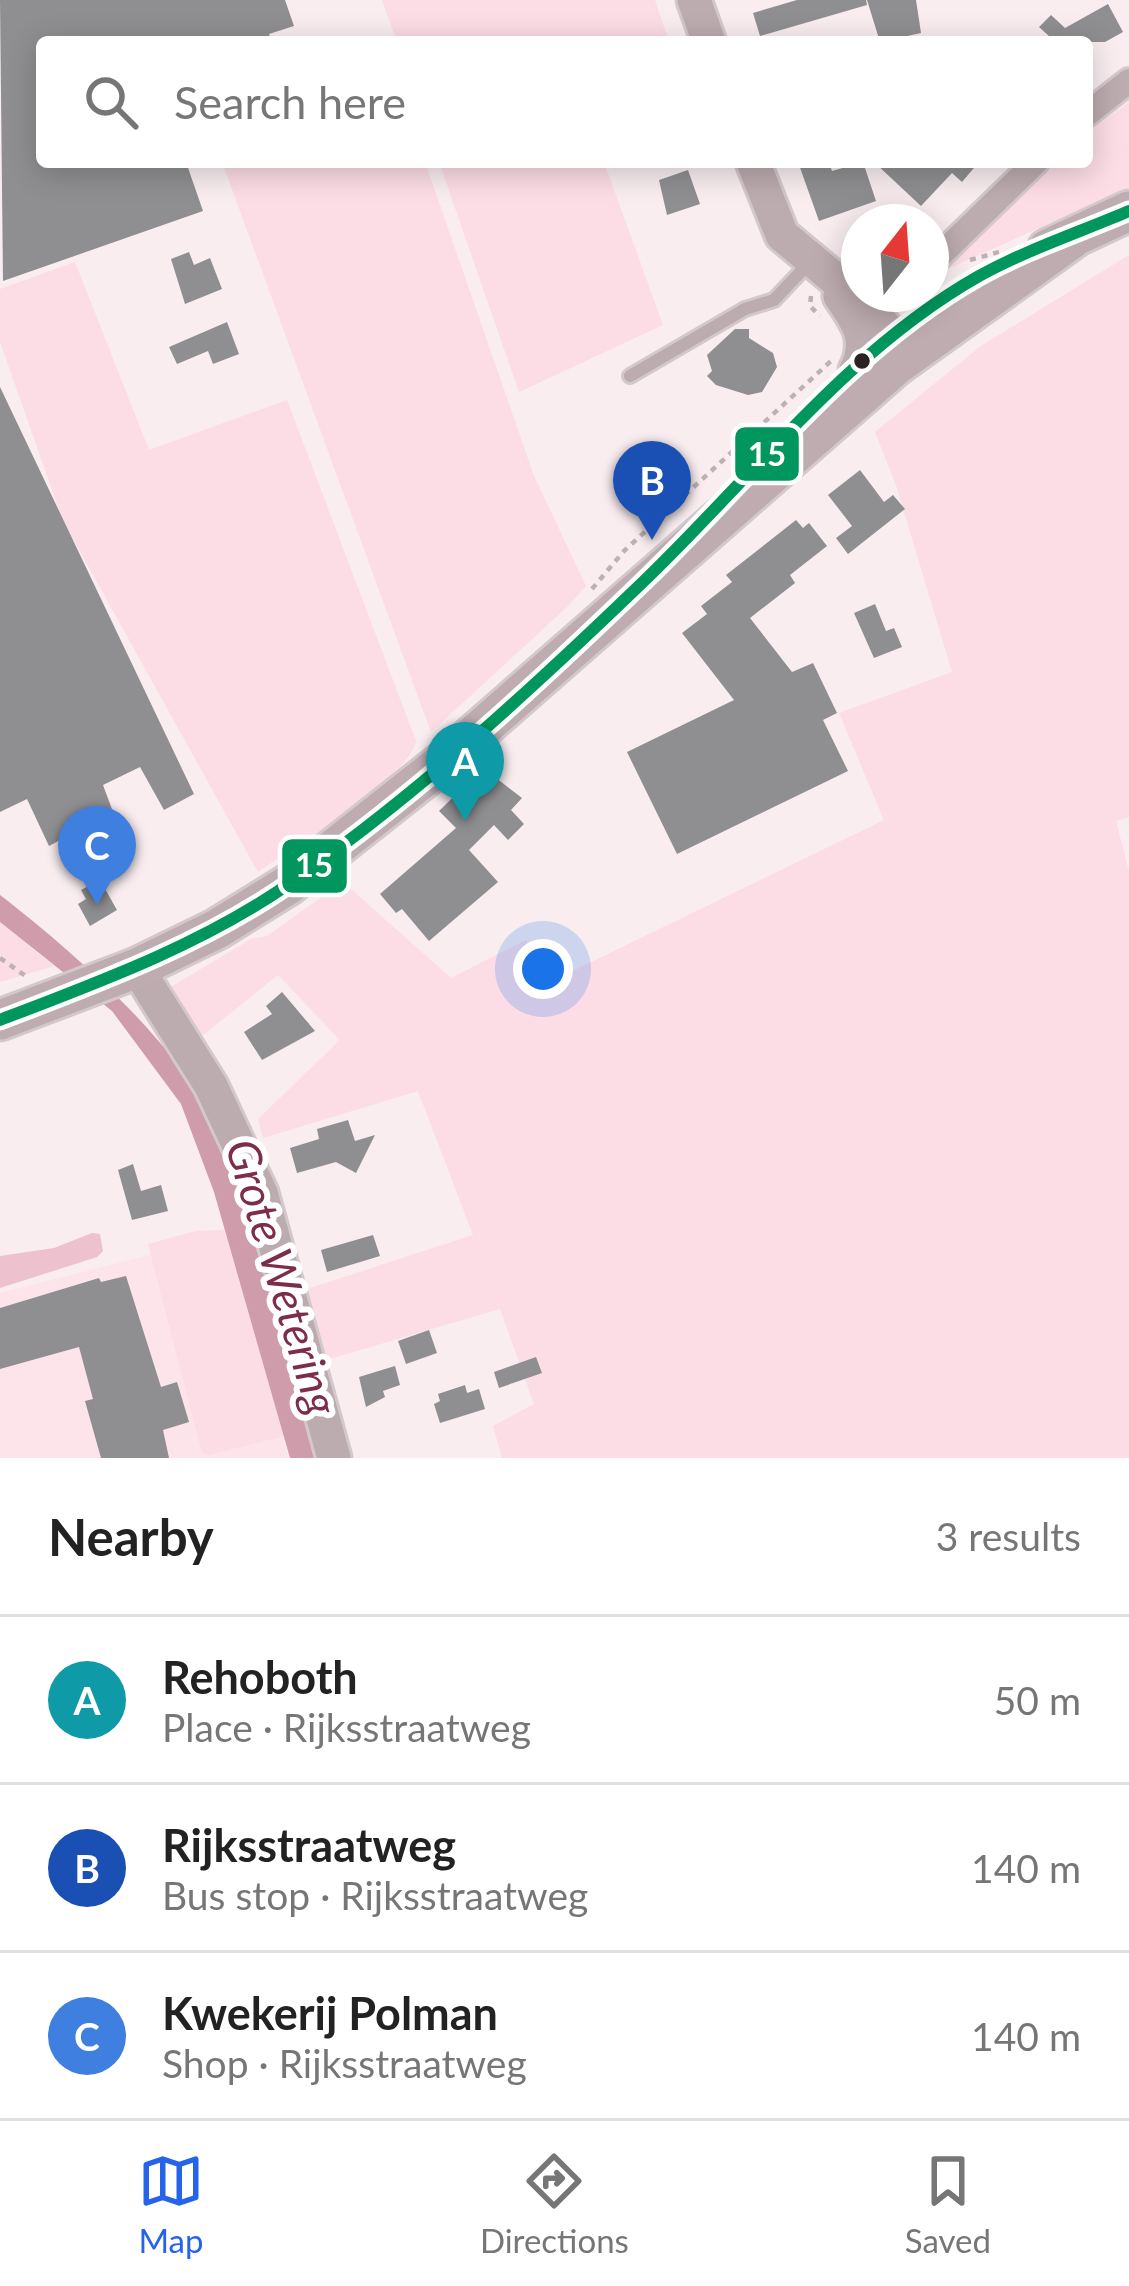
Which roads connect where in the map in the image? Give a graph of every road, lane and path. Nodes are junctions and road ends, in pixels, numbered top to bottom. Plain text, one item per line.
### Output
1 (696, 1) edge
2 (707, 36) edge
3 (1129, 81) edge
4 (1093, 109) edge
5 (755, 168) edge
6 (1030, 168) edge
7 (1129, 211) edge
8 (949, 246) edge
9 (818, 268) junction
10 (873, 333) edge
11 (629, 376) dead end
12 (588, 595) dead end
13 (0, 958) edge
14 (107, 981) junction
15 (30, 987) dead end
16 (0, 1020) edge
17 (334, 1458) edge

1 - 2 street
3 - 4 street
5 - 9 street
6 - 8 street
7 - 10 main road
9 - 10 street
9 - 11 lane
10 - 12 path
10 - 14 main road
13 - 15 path
14 - 16 main road
14 - 17 street

